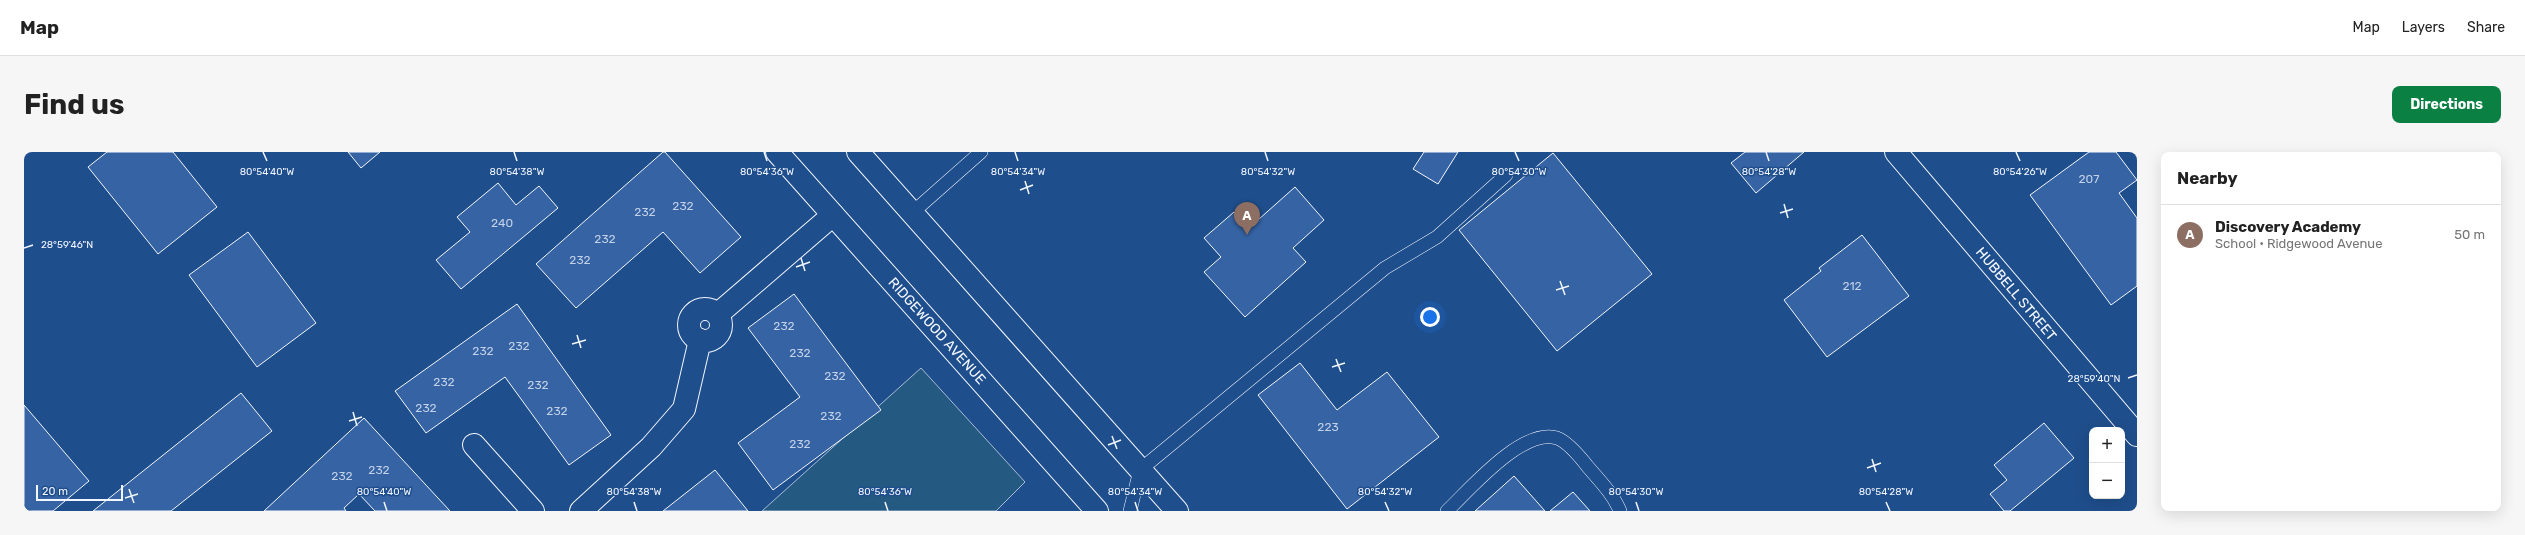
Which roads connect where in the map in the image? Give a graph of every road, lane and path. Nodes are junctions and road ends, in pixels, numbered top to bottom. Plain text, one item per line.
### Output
1 (777, 152) edge
2 (858, 152) edge
3 (981, 152) edge
4 (1896, 152) edge
5 (1506, 175) dead end
6 (912, 214) junction
7 (833, 215) junction
8 (2137, 435) edge
9 (474, 445) dead end
10 (1140, 470) junction
11 (533, 511) edge
12 (581, 511) edge
13 (1097, 511) edge
14 (1130, 511) edge
15 (1177, 511) edge
16 (1447, 511) edge
17 (1620, 511) edge

1 - 7 main road, RIDGEWOOD AVENUE
2 - 6 main road
3 - 6 lane
4 - 8 main road, HUBBELL STREET
5 - 10 lane
6 - 10 main road
7 - 12 main road
7 - 13 main road, RIDGEWOOD AVENUE
9 - 11 main road
10 - 14 lane
10 - 15 main road
16 - 17 lane

